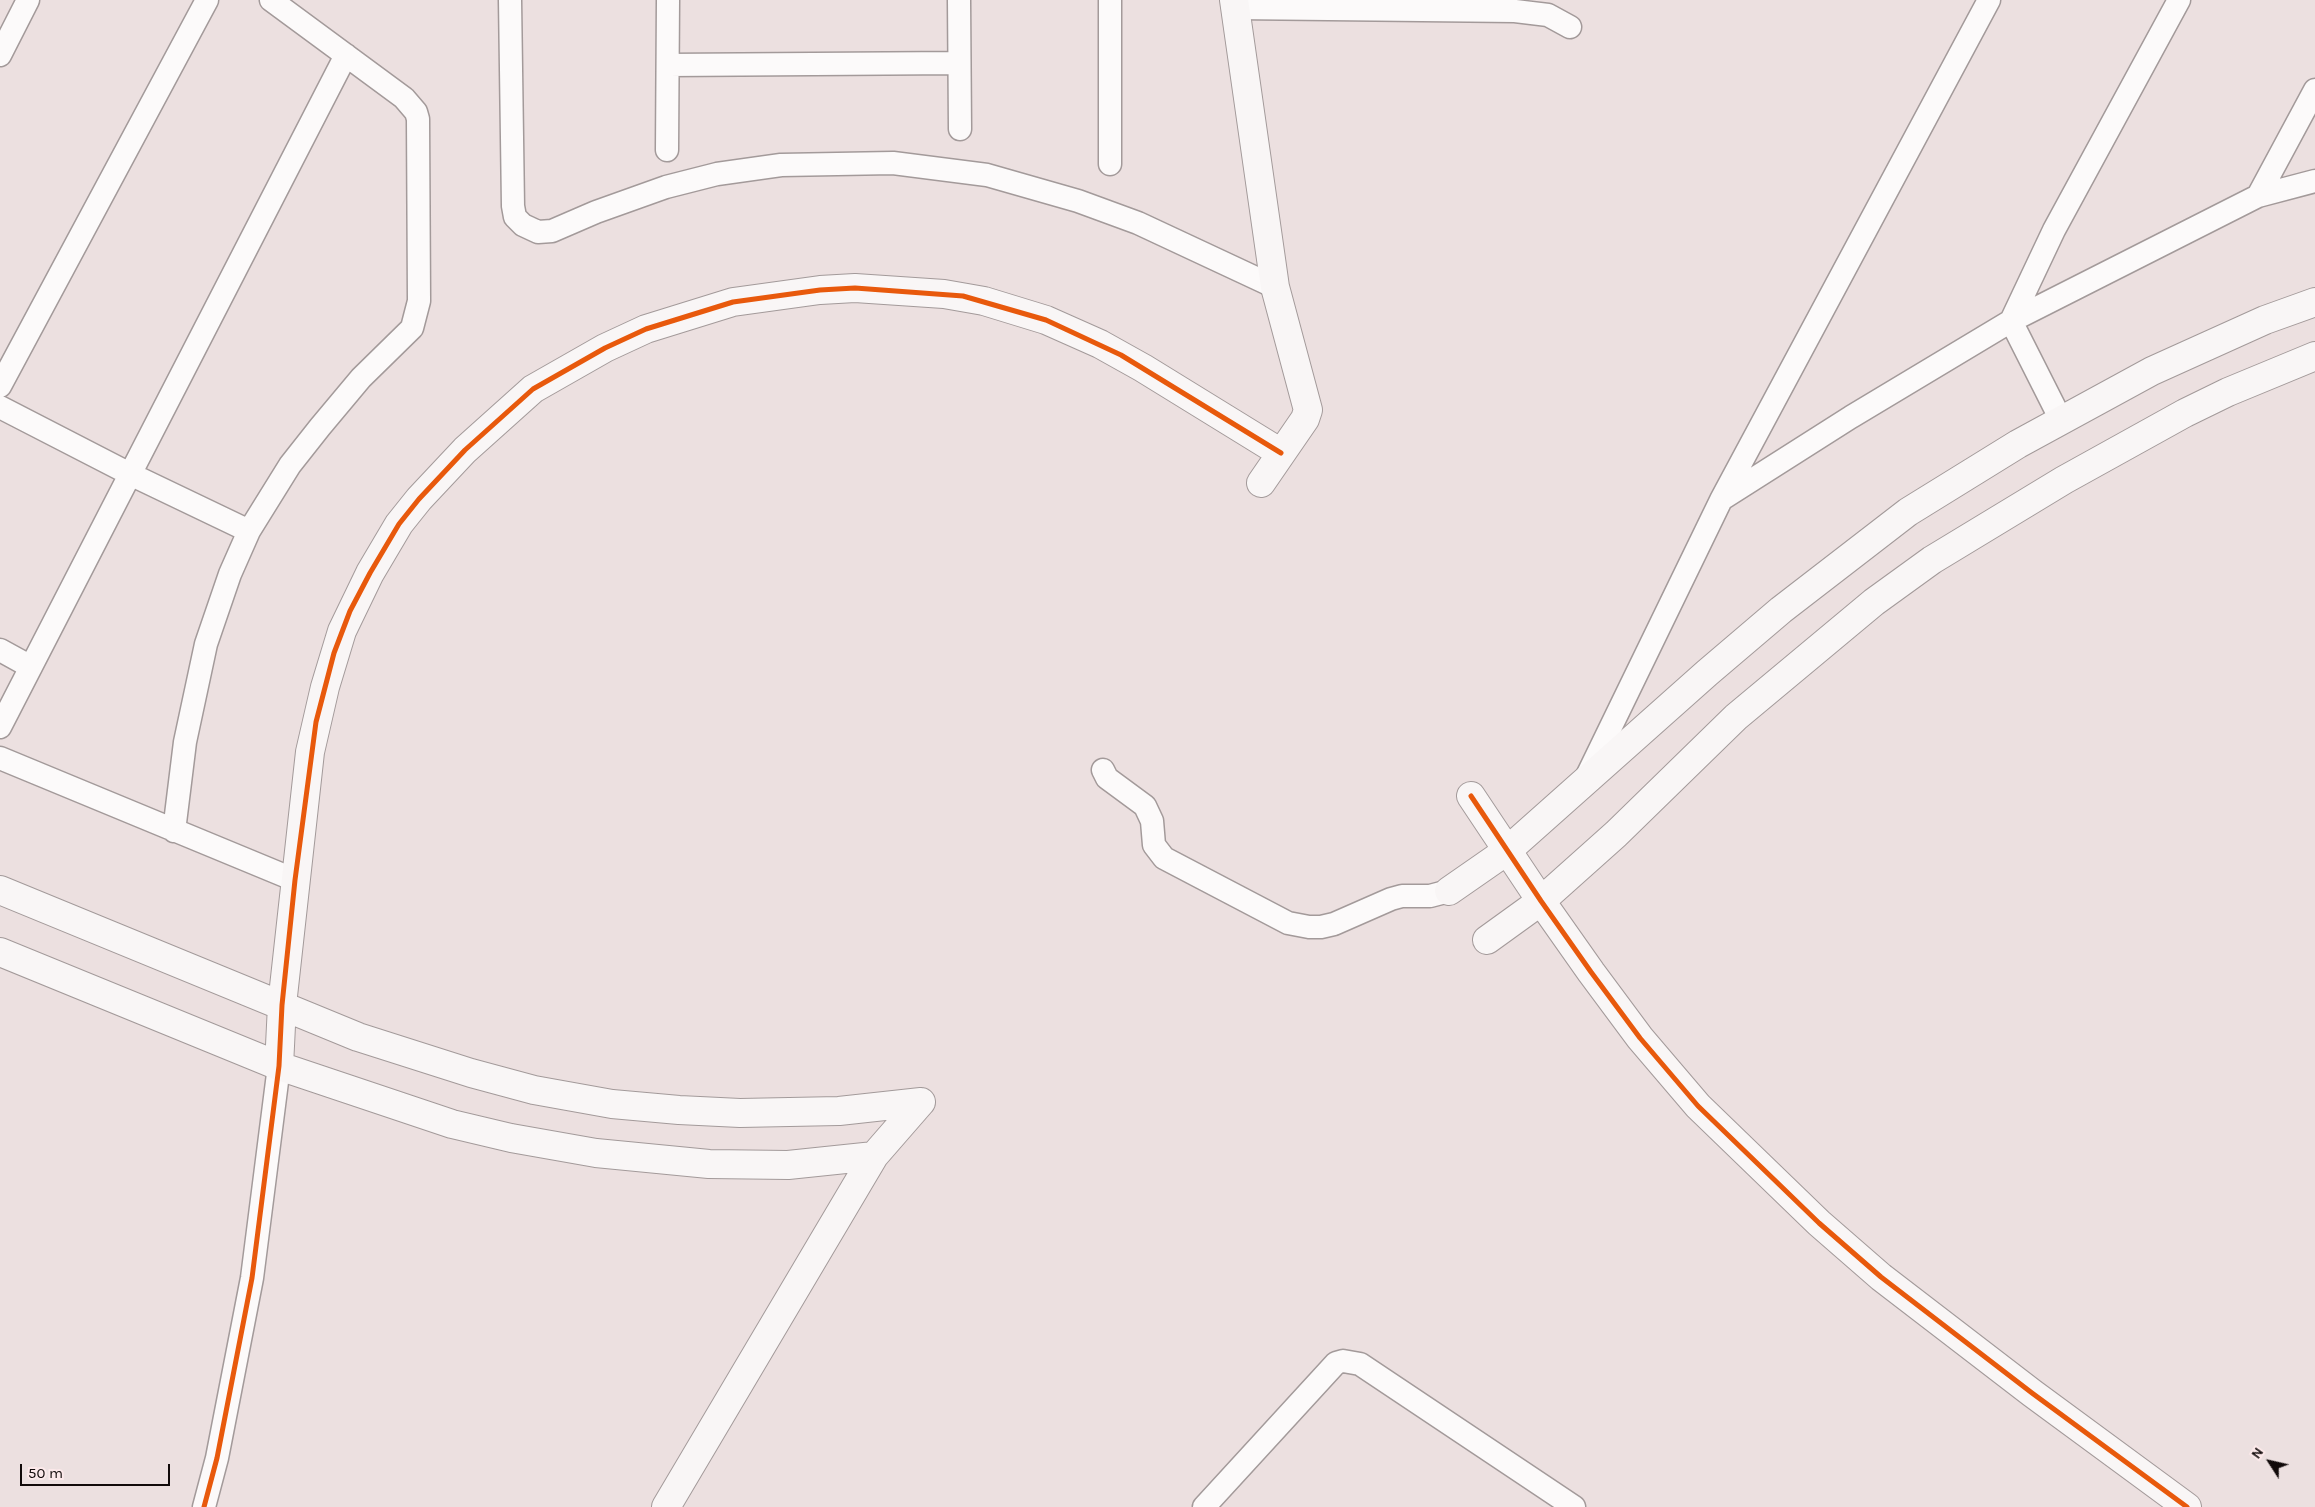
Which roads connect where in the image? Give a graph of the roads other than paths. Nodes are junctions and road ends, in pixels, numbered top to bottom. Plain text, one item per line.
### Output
1 (28, 0) edge
2 (207, 0) edge
3 (271, 0) edge
4 (510, 0) edge
5 (668, 0) edge
6 (959, 0) edge
7 (1110, 0) edge
8 (1989, 0) edge
9 (2180, 0) edge
10 (1235, 4) edge
11 (1518, 5) edge
12 (1570, 27) dead end
13 (0, 55) edge
14 (346, 55) junction
15 (959, 63) junction
16 (668, 65) junction
17 (2315, 90) edge
18 (960, 129) dead end
19 (668, 150) dead end
20 (1110, 164) dead end
21 (2315, 181) edge
22 (2258, 196) junction
23 (1275, 287) junction
24 (2315, 302) edge
25 (2011, 321) junction
26 (2315, 356) edge
27 (0, 386) edge
28 (0, 408) edge
29 (2061, 420) junction
30 (1281, 453) junction
31 (130, 474) junction
32 (1261, 482) dead end
33 (1721, 500) junction
34 (249, 531) junction
35 (0, 650) edge
36 (31, 666) junction
37 (0, 727) edge
38 (0, 758) edge
39 (1103, 770) dead end
40 (1582, 785) junction
41 (1471, 796) dead end
42 (174, 831) junction
43 (1508, 850) junction
44 (295, 880) junction
45 (0, 890) edge
46 (1449, 891) joint
47 (1541, 902) junction
48 (1487, 940) dead end
49 (0, 952) edge
50 (282, 1005) junction
51 (279, 1066) junction
52 (874, 1156) junction
53 (1559, 1503) edge
54 (204, 1507) edge
55 (666, 1507) edge
56 (1204, 1507) edge
57 (2187, 1507) edge

1 - 13 street
2 - 27 street
3 - 14 street
4 - 23 street
5 - 16 street
6 - 15 street
7 - 20 street
8 - 33 street
9 - 25 street
10 - 11 street
10 - 23 main road
11 - 12 street
14 - 31 street
14 - 34 street
15 - 16 street
15 - 18 street
16 - 19 street
17 - 22 street
21 - 22 street
22 - 25 street
23 - 30 main road
24 - 29 main road
25 - 29 street
25 - 33 street
26 - 47 main road
28 - 31 street
29 - 40 main road
30 - 32 main road
30 - 44 main road
31 - 34 street
31 - 36 street
33 - 40 street
34 - 42 street
35 - 36 street
36 - 37 street
38 - 42 street
39 - 46 street
40 - 43 main road
41 - 43 main road
42 - 44 street
43 - 46 main road
43 - 47 main road
44 - 50 main road
45 - 50 main road
47 - 48 main road
47 - 57 main road
49 - 51 main road
50 - 51 main road
50 - 52 main road
51 - 52 main road
51 - 54 street
52 - 55 main road
53 - 56 street

